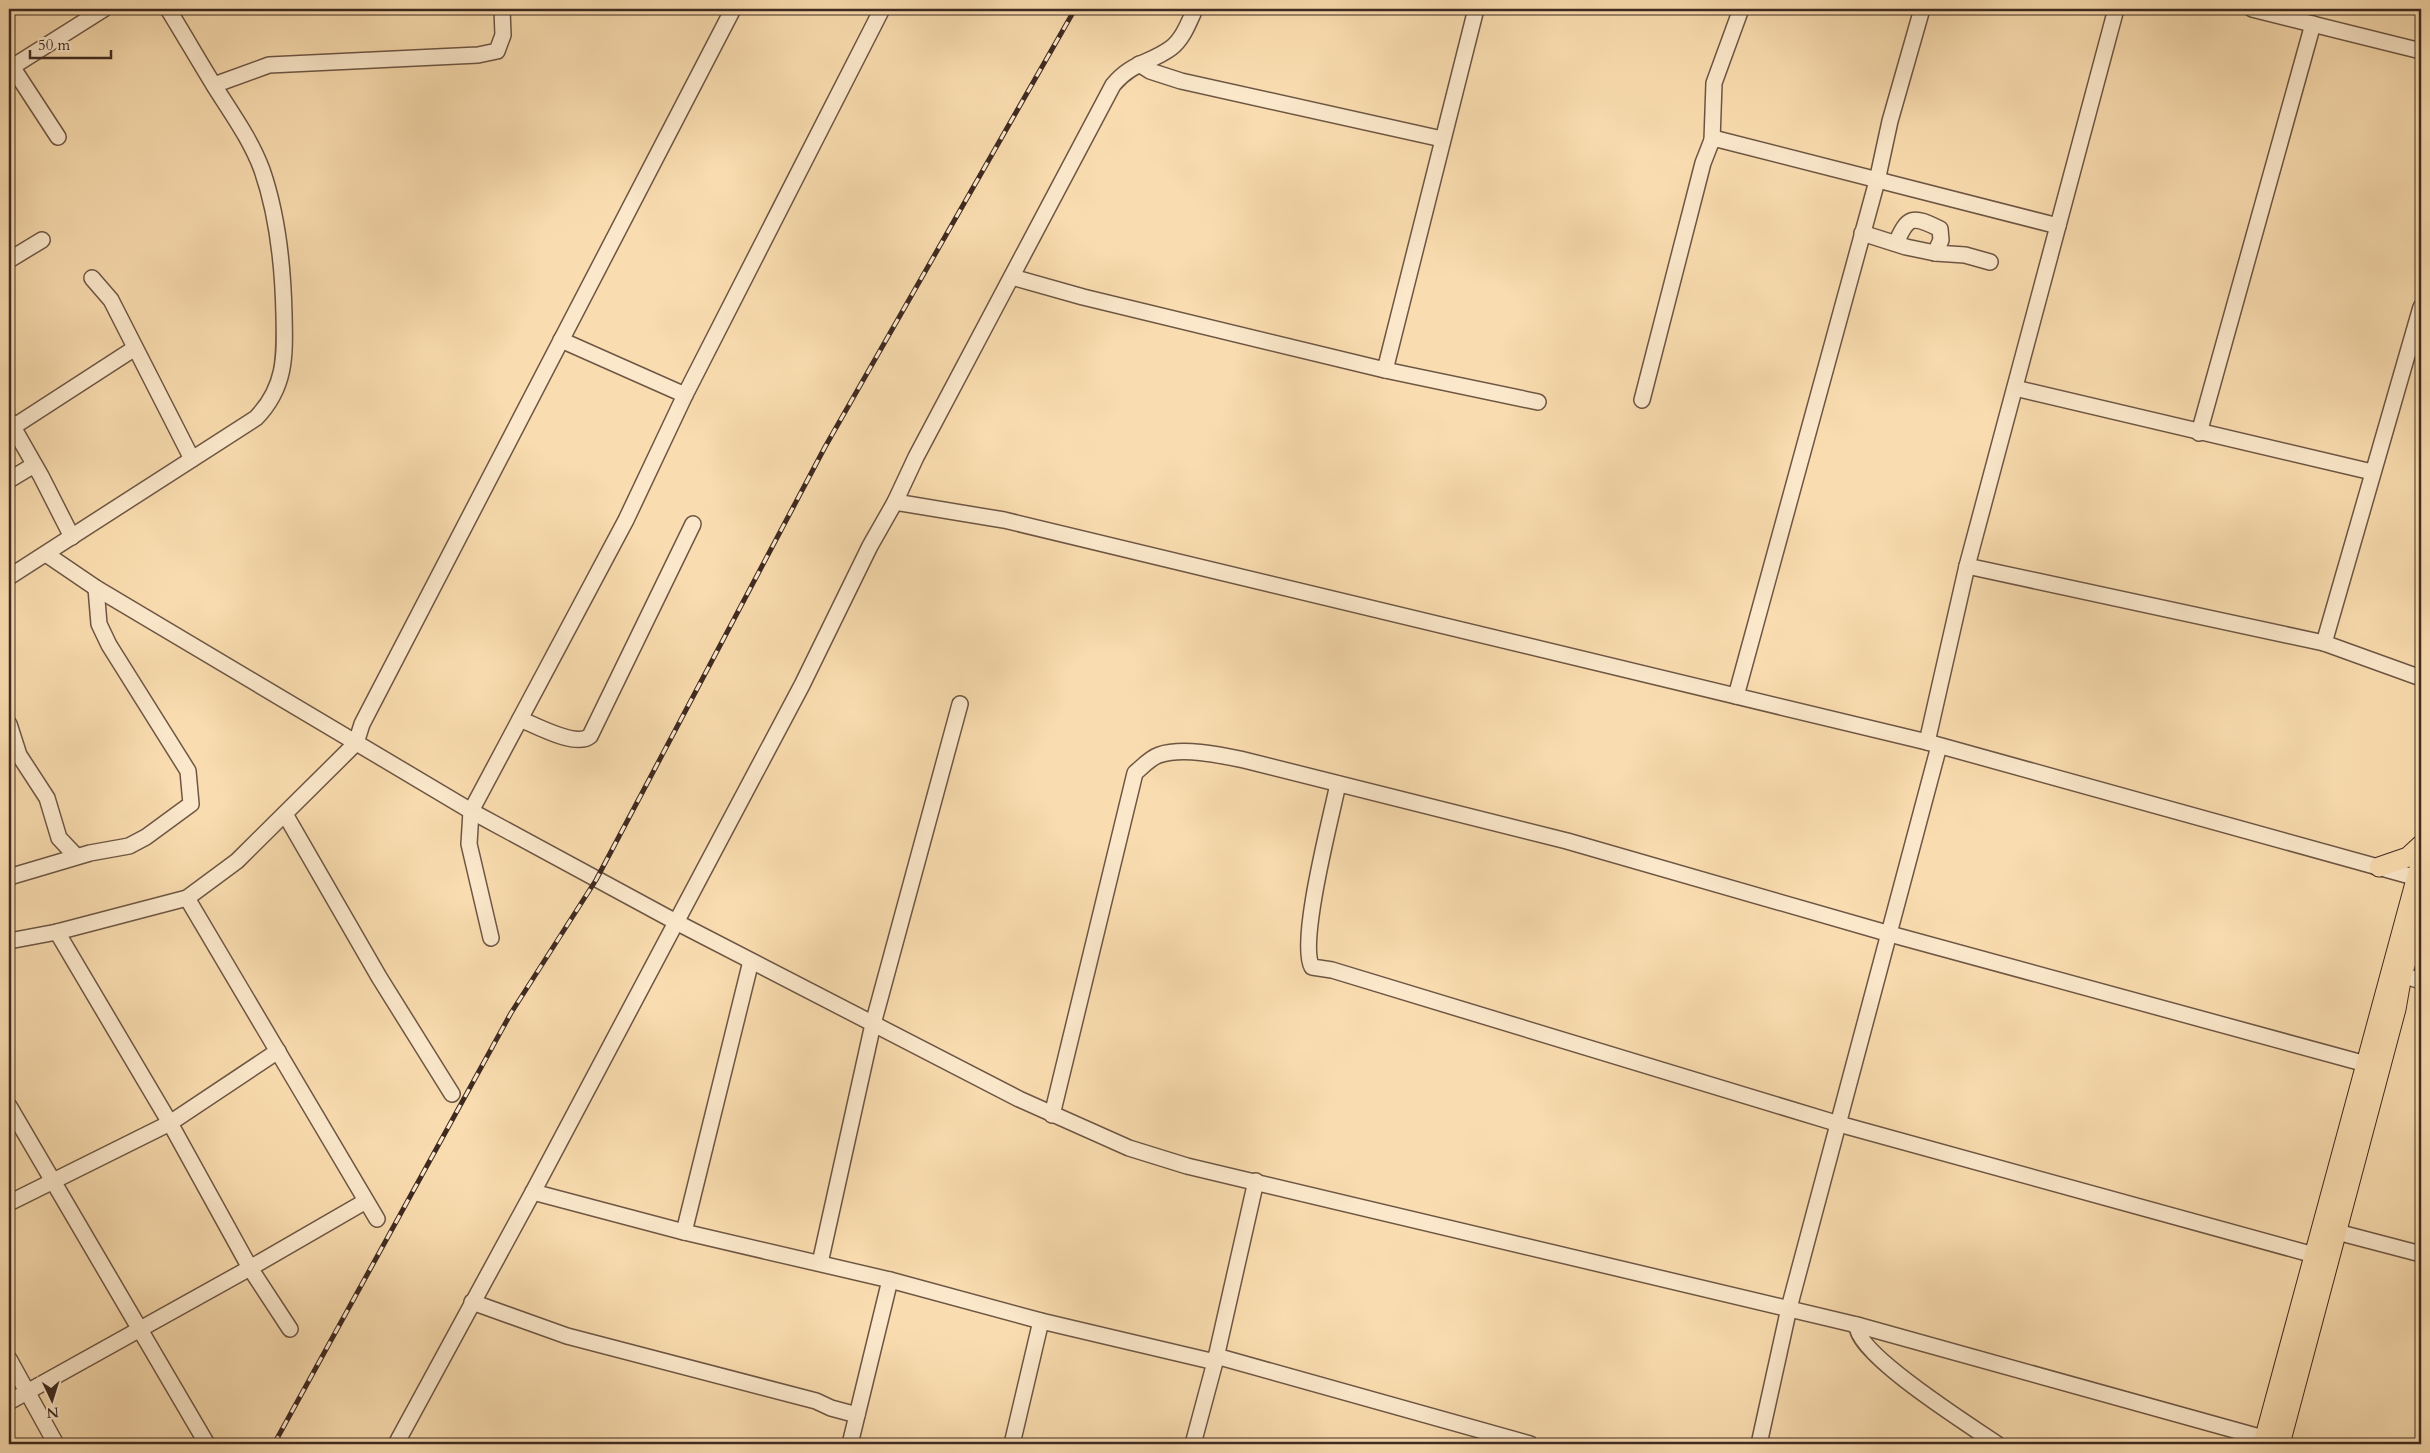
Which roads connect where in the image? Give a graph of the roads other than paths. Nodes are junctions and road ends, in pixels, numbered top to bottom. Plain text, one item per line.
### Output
1 (104, 9) edge
2 (168, 9) edge
3 (502, 9) edge
4 (733, 9) edge
5 (882, 9) edge
6 (1195, 9) edge
7 (1476, 9) edge
8 (1741, 9) edge
9 (1922, 9) edge
10 (2116, 9) edge
11 (2252, 9) edge
12 (2313, 24) junction
13 (2421, 51) edge
14 (1138, 64) junction
15 (10, 65) edge
16 (214, 85) junction
17 (58, 137) dead end
18 (1442, 139) junction
19 (1712, 140) junction
20 (1877, 181) junction
21 (2058, 226) junction
22 (1862, 233) junction
23 (42, 240) dead end
24 (1896, 243) junction
25 (1934, 253) junction
26 (9, 260) edge
27 (1990, 262) dead end
28 (1012, 277) junction
29 (92, 278) dead end
30 (2421, 307) edge
31 (2418, 330) edge
32 (561, 340) junction
33 (135, 348) junction
34 (1385, 370) junction
35 (2015, 388) junction
36 (685, 395) junction
37 (1642, 400) dead end
38 (1538, 402) dead end
39 (11, 423) edge
40 (2199, 433) junction
41 (192, 459) junction
42 (34, 465) junction
43 (2372, 472) junction
44 (9, 480) edge
45 (895, 502) junction
46 (693, 524) dead end
47 (72, 537) junction
48 (46, 554) junction
49 (1967, 566) junction
50 (9, 577) edge
51 (96, 588) junction
52 (2324, 644) junction
53 (2421, 678) edge
54 (1736, 696) junction
55 (960, 704) dead end
56 (520, 718) junction
57 (9, 724) edge
58 (356, 743) junction
59 (1933, 744) junction
60 (1338, 784) junction
61 (471, 811) junction
62 (285, 814) junction
63 (2421, 845) edge
64 (76, 856) junction
65 (2380, 867) junction
66 (2419, 873) edge
67 (9, 877) edge
68 (187, 898) junction
69 (2421, 915) edge
70 (676, 922) junction
71 (57, 932) junction
72 (1890, 934) junction
73 (492, 938) dead end
74 (9, 941) edge
75 (751, 961) junction
76 (2402, 975) junction
77 (2421, 981) edge
78 (873, 1024) junction
79 (278, 1051) junction
80 (2366, 1064) junction
81 (452, 1094) dead end
82 (9, 1106) edge
83 (1052, 1115) junction
84 (170, 1123) junction
85 (1839, 1124) junction
86 (53, 1180) junction
87 (1256, 1181) junction
88 (534, 1192) junction
89 (366, 1201) junction
90 (9, 1203) edge
91 (377, 1219) dead end
92 (684, 1232) junction
93 (2337, 1232) junction
94 (2421, 1254) edge
95 (2314, 1255) junction
96 (820, 1263) junction
97 (250, 1268) junction
98 (890, 1280) junction
99 (472, 1302) junction
100 (1789, 1308) junction
101 (1041, 1321) junction
102 (1857, 1325) junction
103 (290, 1329) dead end
104 (140, 1330) junction
105 (1216, 1359) junction
106 (9, 1360) edge
107 (28, 1392) junction
108 (9, 1402) edge
109 (857, 1415) junction
110 (2272, 1442) edge
111 (56, 1444) edge
112 (207, 1444) edge
113 (396, 1444) edge
114 (850, 1444) edge
115 (1012, 1444) edge
116 (1193, 1444) edge
117 (1530, 1444) edge
118 (1758, 1444) edge
119 (1997, 1444) edge

1 - 15 street
2 - 16 street
3 - 16 street
4 - 32 street
5 - 36 street
6 - 14 street
7 - 18 street
8 - 19 street
9 - 20 street
10 - 21 street
11 - 12 street
12 - 13 street
12 - 40 street
14 - 18 street
14 - 28 street
15 - 17 street
16 - 41 street
18 - 34 street
19 - 20 street
19 - 37 street
20 - 21 street
20 - 22 street
21 - 35 street
22 - 24 street
22 - 54 street
23 - 26 street
24 - 25 street
24 - 25 street
25 - 27 street
28 - 34 street
28 - 45 street
29 - 33 street
30 - 31 street
31 - 43 street
32 - 36 street
32 - 58 street
33 - 39 street
33 - 41 street
34 - 38 street
35 - 40 street
35 - 49 street
36 - 56 street
39 - 42 street
40 - 43 street
41 - 47 street
42 - 44 street
42 - 47 street
43 - 52 street
45 - 54 street
45 - 70 street
46 - 56 street
47 - 48 street
48 - 50 street
48 - 51 street
49 - 52 street
49 - 59 street
51 - 58 street
51 - 64 street
52 - 53 street
54 - 59 street
55 - 78 street
56 - 61 street
57 - 64 street
58 - 61 street
58 - 62 street
59 - 65 street
59 - 72 street
60 - 72 street
60 - 83 street
60 - 85 street
61 - 70 street
61 - 73 street
62 - 68 street
62 - 81 street
63 - 65 main road
64 - 67 street
65 - 66 street
66 - 80 main road
68 - 71 street
68 - 79 street
69 - 76 main road
70 - 75 street
70 - 88 street
71 - 74 street
71 - 84 street
72 - 80 street
72 - 85 street
75 - 78 street
75 - 92 street
76 - 77 street
76 - 93 main road
78 - 83 street
78 - 96 street
79 - 84 street
79 - 89 street
80 - 95 main road
82 - 86 street
83 - 87 street
84 - 86 street
84 - 97 street
85 - 95 street
85 - 100 street
86 - 90 street
86 - 104 street
87 - 100 street
87 - 105 street
88 - 92 street
88 - 99 street
89 - 91 street
89 - 97 street
92 - 96 street
93 - 94 street
93 - 110 main road
95 - 110 main road
96 - 98 street
97 - 103 street
97 - 104 street
98 - 101 street
98 - 109 street
99 - 109 street
99 - 113 street
100 - 102 street
100 - 118 street
101 - 105 street
101 - 115 street
102 - 110 street
102 - 119 street
104 - 107 street
104 - 112 street
105 - 116 street
105 - 117 street
106 - 107 street
107 - 108 street
107 - 111 street
109 - 114 street

